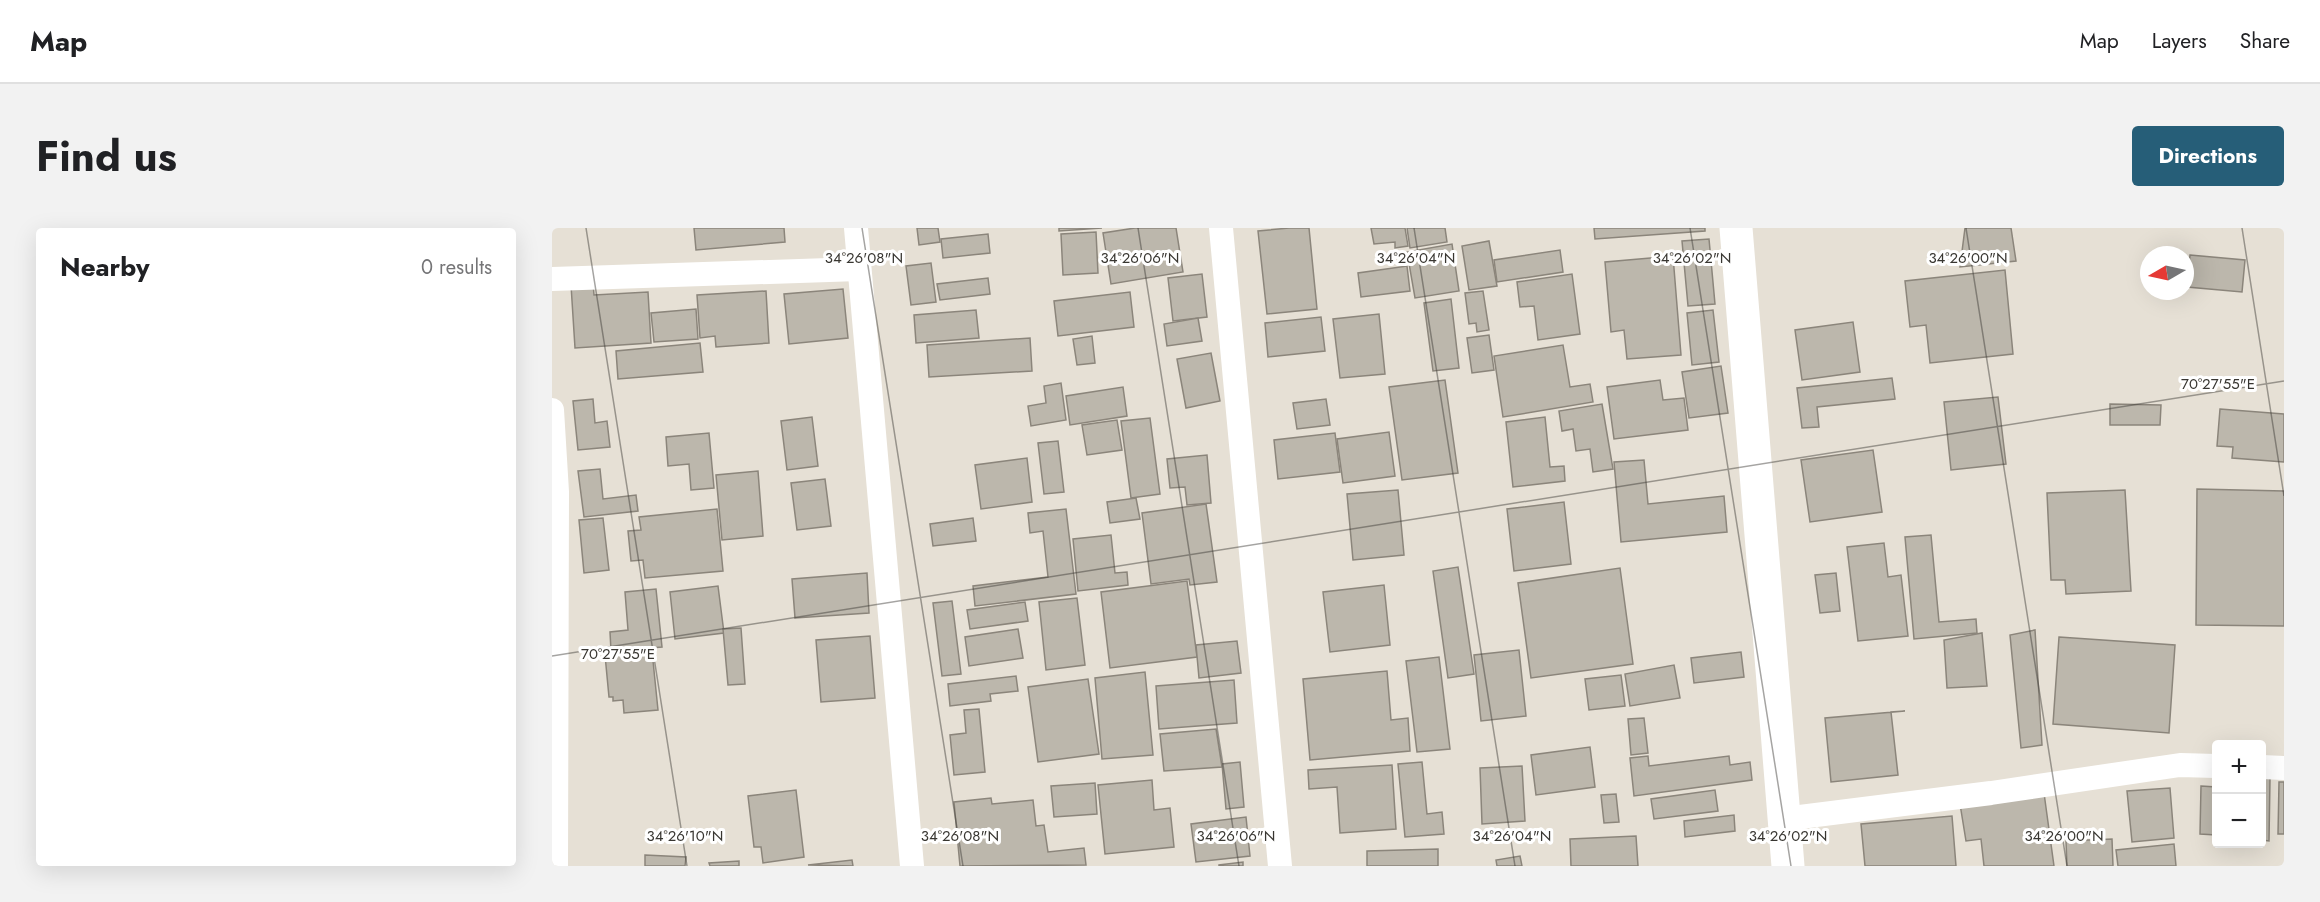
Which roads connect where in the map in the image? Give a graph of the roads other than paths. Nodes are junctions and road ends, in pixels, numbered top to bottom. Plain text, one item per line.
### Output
1 (856, 228) edge
2 (1221, 228) edge
3 (1736, 228) edge
4 (859, 269) junction
5 (552, 279) edge
6 (552, 410) edge
7 (2212, 766) edge
8 (2266, 767) edge
9 (2284, 768) edge
10 (1784, 819) junction
11 (556, 866) edge
12 (912, 866) edge
13 (1280, 866) edge
14 (1788, 866) edge

1 - 4 street
2 - 13 street
3 - 10 main road
4 - 5 street
4 - 12 street
6 - 11 street
7 - 10 street
8 - 9 street
10 - 14 main road

